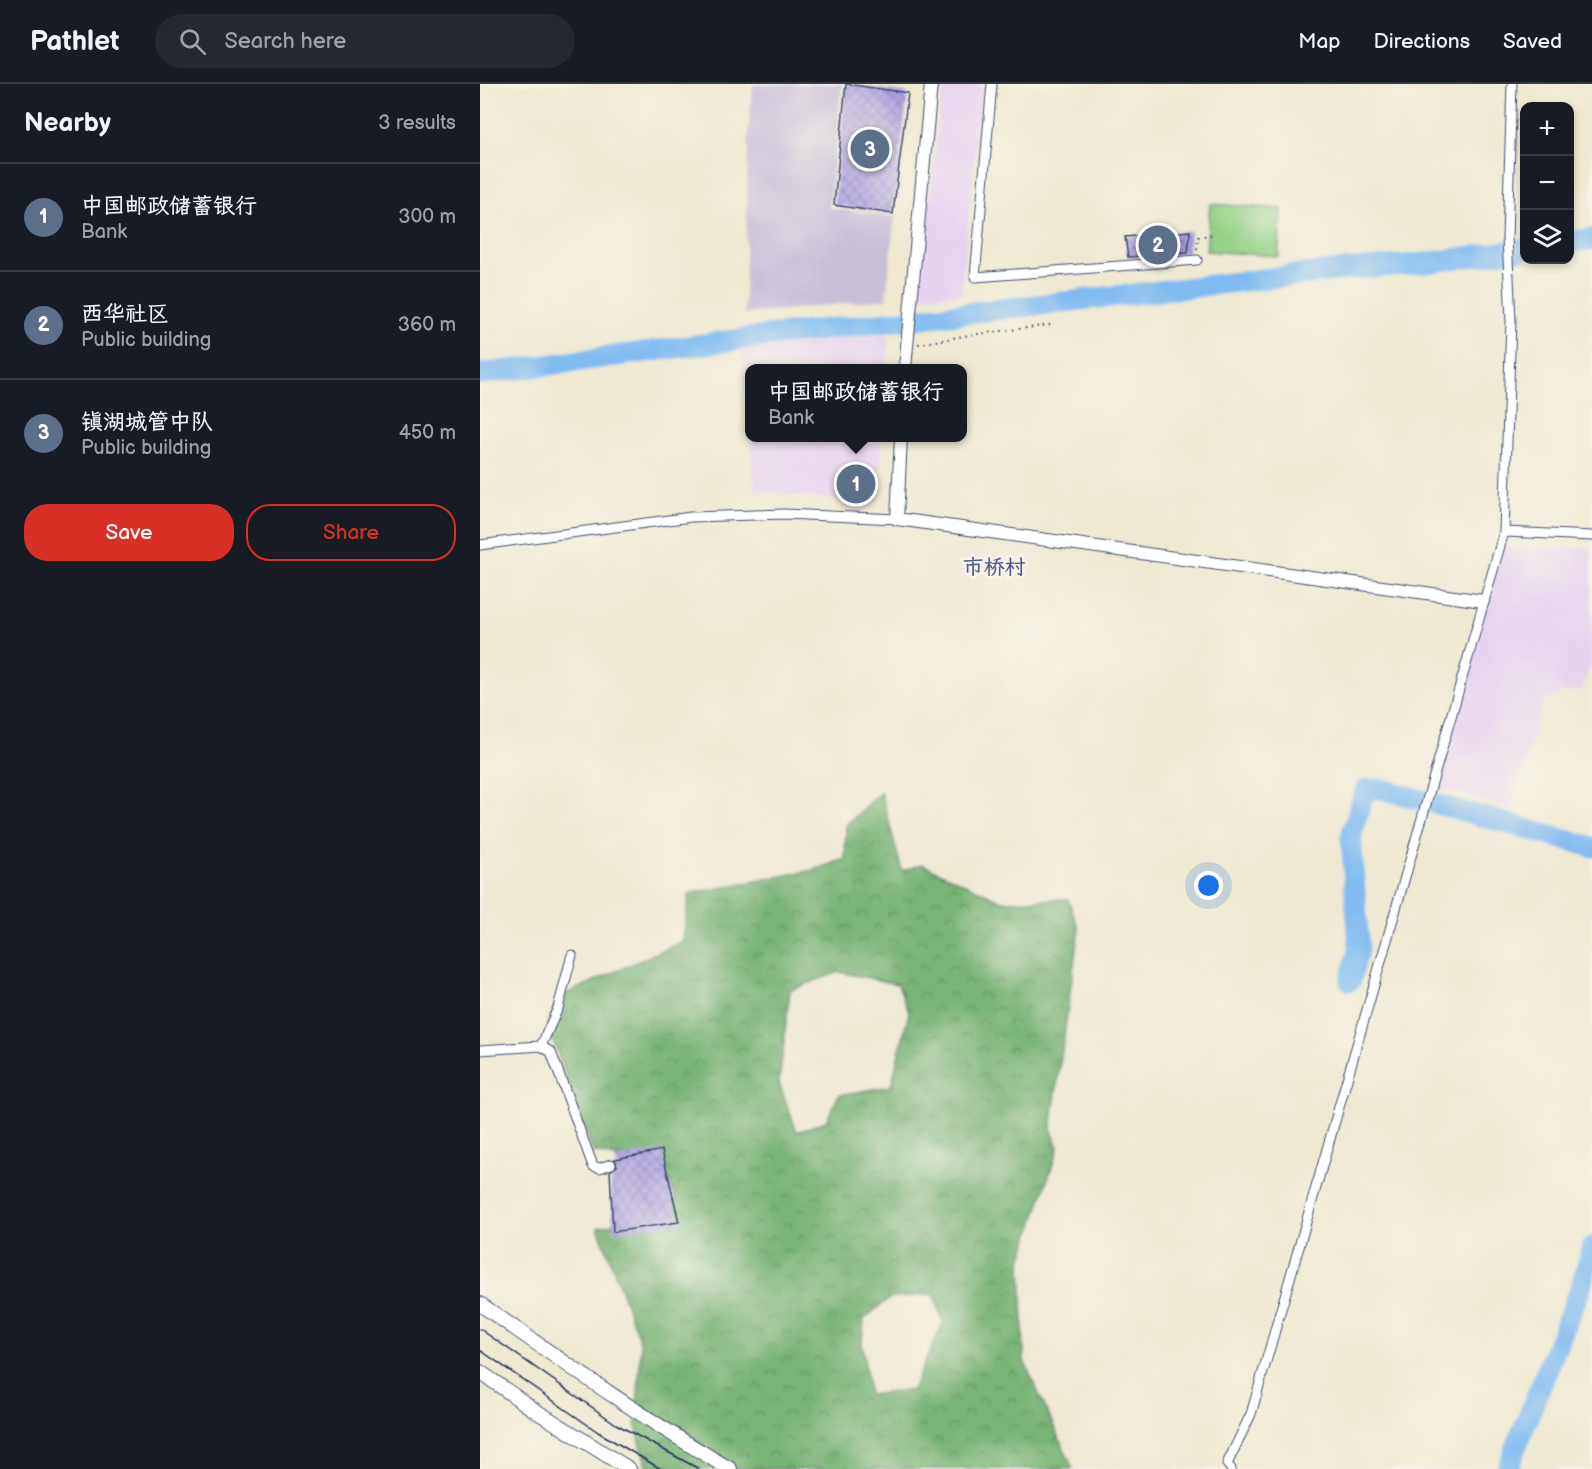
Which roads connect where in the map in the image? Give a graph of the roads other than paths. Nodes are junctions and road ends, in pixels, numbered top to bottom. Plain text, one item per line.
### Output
1 (931, 84) edge
2 (992, 84) edge
3 (1512, 84) edge
4 (1197, 260) road end
5 (905, 364) edge
6 (902, 442) edge
7 (897, 519) junction
8 (1504, 532) junction
9 (1592, 536) edge
10 (480, 544) edge
11 (1483, 601) junction
12 (572, 956) dead end
13 (541, 1046) junction
14 (480, 1050) edge
15 (611, 1164) dead end
16 (480, 1304) edge
17 (480, 1372) edge
18 (628, 1469) edge
19 (730, 1469) edge
20 (1231, 1469) edge

1 - 5 street
2 - 4 street
3 - 8 street
6 - 7 street
7 - 10 street
7 - 11 street
8 - 9 street
8 - 11 street
11 - 20 street
12 - 13 street
13 - 14 street
13 - 15 street
16 - 19 main road
17 - 18 main road

